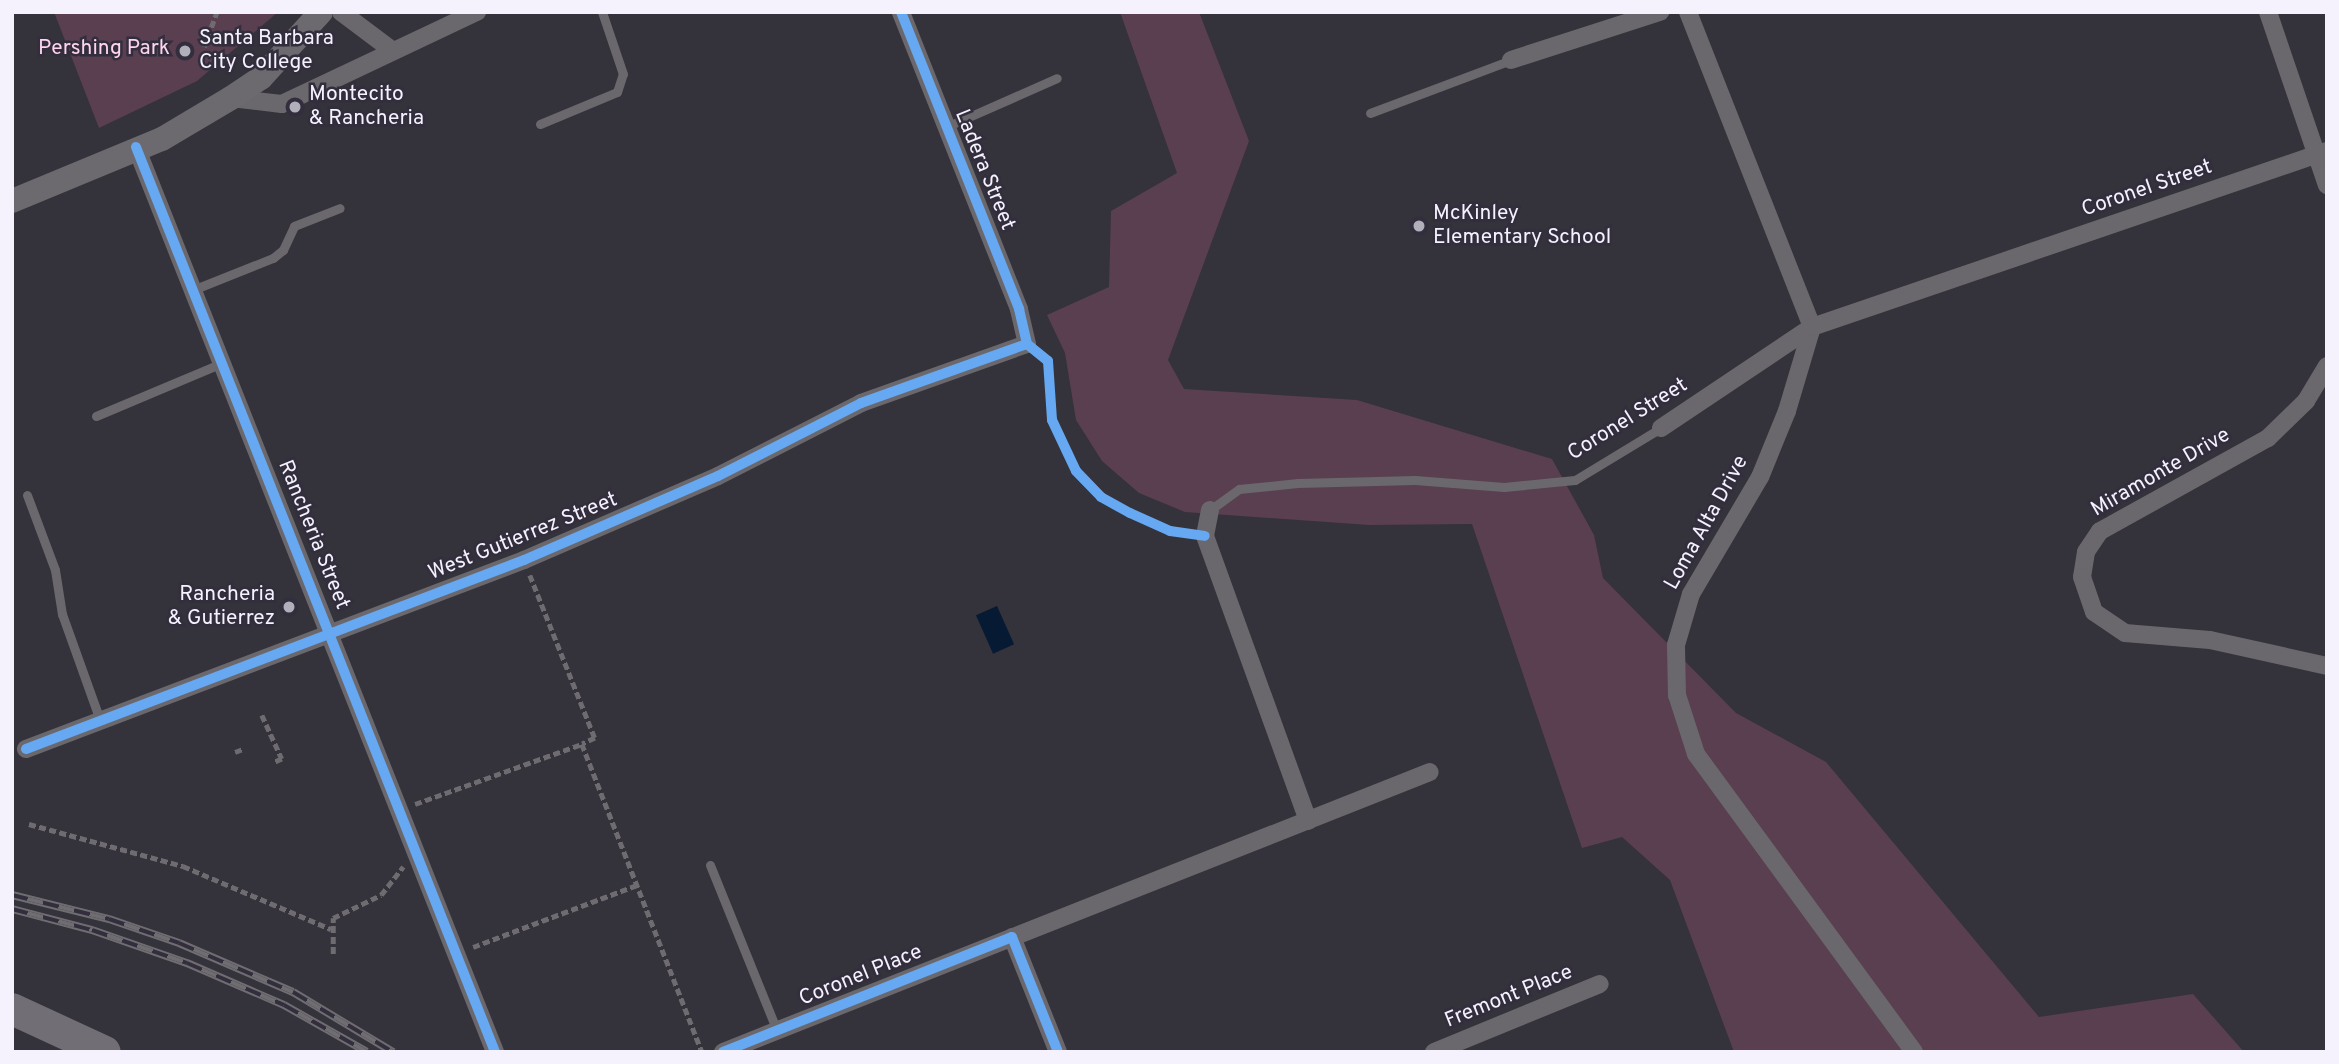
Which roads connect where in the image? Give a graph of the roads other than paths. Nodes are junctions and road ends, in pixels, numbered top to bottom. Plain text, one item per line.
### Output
1 (321, 12) edge
2 (341, 12) edge
3 (477, 12) edge
4 (602, 12) edge
5 (901, 12) edge
6 (1660, 12) edge
7 (1688, 12) edge
8 (2268, 12) edge
9 (393, 51) junction
10 (1511, 60) joint
11 (1057, 78) dead end
12 (231, 98) junction
13 (1370, 113) dead end
14 (540, 124) dead end
15 (946, 127) junction
16 (136, 147) junction
17 (2322, 153) edge
18 (2327, 185) edge
19 (12, 201) edge
20 (340, 208) dead end
21 (195, 289) junction
22 (1812, 327) junction
23 (1027, 344) joint
24 (224, 362) junction
25 (2327, 366) edge
26 (96, 416) dead end
27 (1661, 428) joint
28 (27, 495) dead end
29 (1210, 510) joint
30 (332, 633) junction
31 (2327, 666) edge
32 (100, 720) junction
33 (26, 749) dead end
34 (1430, 772) dead end
35 (1308, 821) junction
36 (710, 865) dead end
37 (1012, 937) junction
38 (1600, 984) dead end
39 (12, 1009) edge
40 (777, 1031) junction
41 (105, 1052) edge
42 (495, 1052) edge
43 (723, 1052) edge
44 (1058, 1052) edge
45 (1434, 1052) edge
46 (1914, 1052) edge

1 - 12 main road
2 - 9 street
3 - 9 street
4 - 14 lane
5 - 15 street, Ladera Street
6 - 10 street
7 - 22 street
8 - 17 street
9 - 12 street
10 - 13 lane
11 - 15 lane
12 - 16 main road
15 - 23 street, Ladera Street
16 - 19 main road
16 - 21 street, Rancheria Street
17 - 18 street
17 - 22 street, Coronel Street
20 - 21 lane
21 - 24 street, Rancheria Street
22 - 27 street, Coronel Street
22 - 46 street, Loma Alta Drive
23 - 30 street, West Gutierrez Street
24 - 26 lane
24 - 30 street, Rancheria Street
25 - 31 street, Miramonte Drive
27 - 29 lane, Coronel Street
28 - 32 lane
29 - 35 street, Coronel Street
30 - 32 street, West Gutierrez Street
30 - 42 street, Rancheria Street
32 - 33 street, West Gutierrez Street
34 - 35 street, Coronel Place
35 - 37 street, Coronel Place
36 - 40 lane
37 - 40 street, Coronel Place
37 - 44 street
38 - 45 street, Fremont Place
39 - 41 highway
40 - 43 street, Coronel Place

